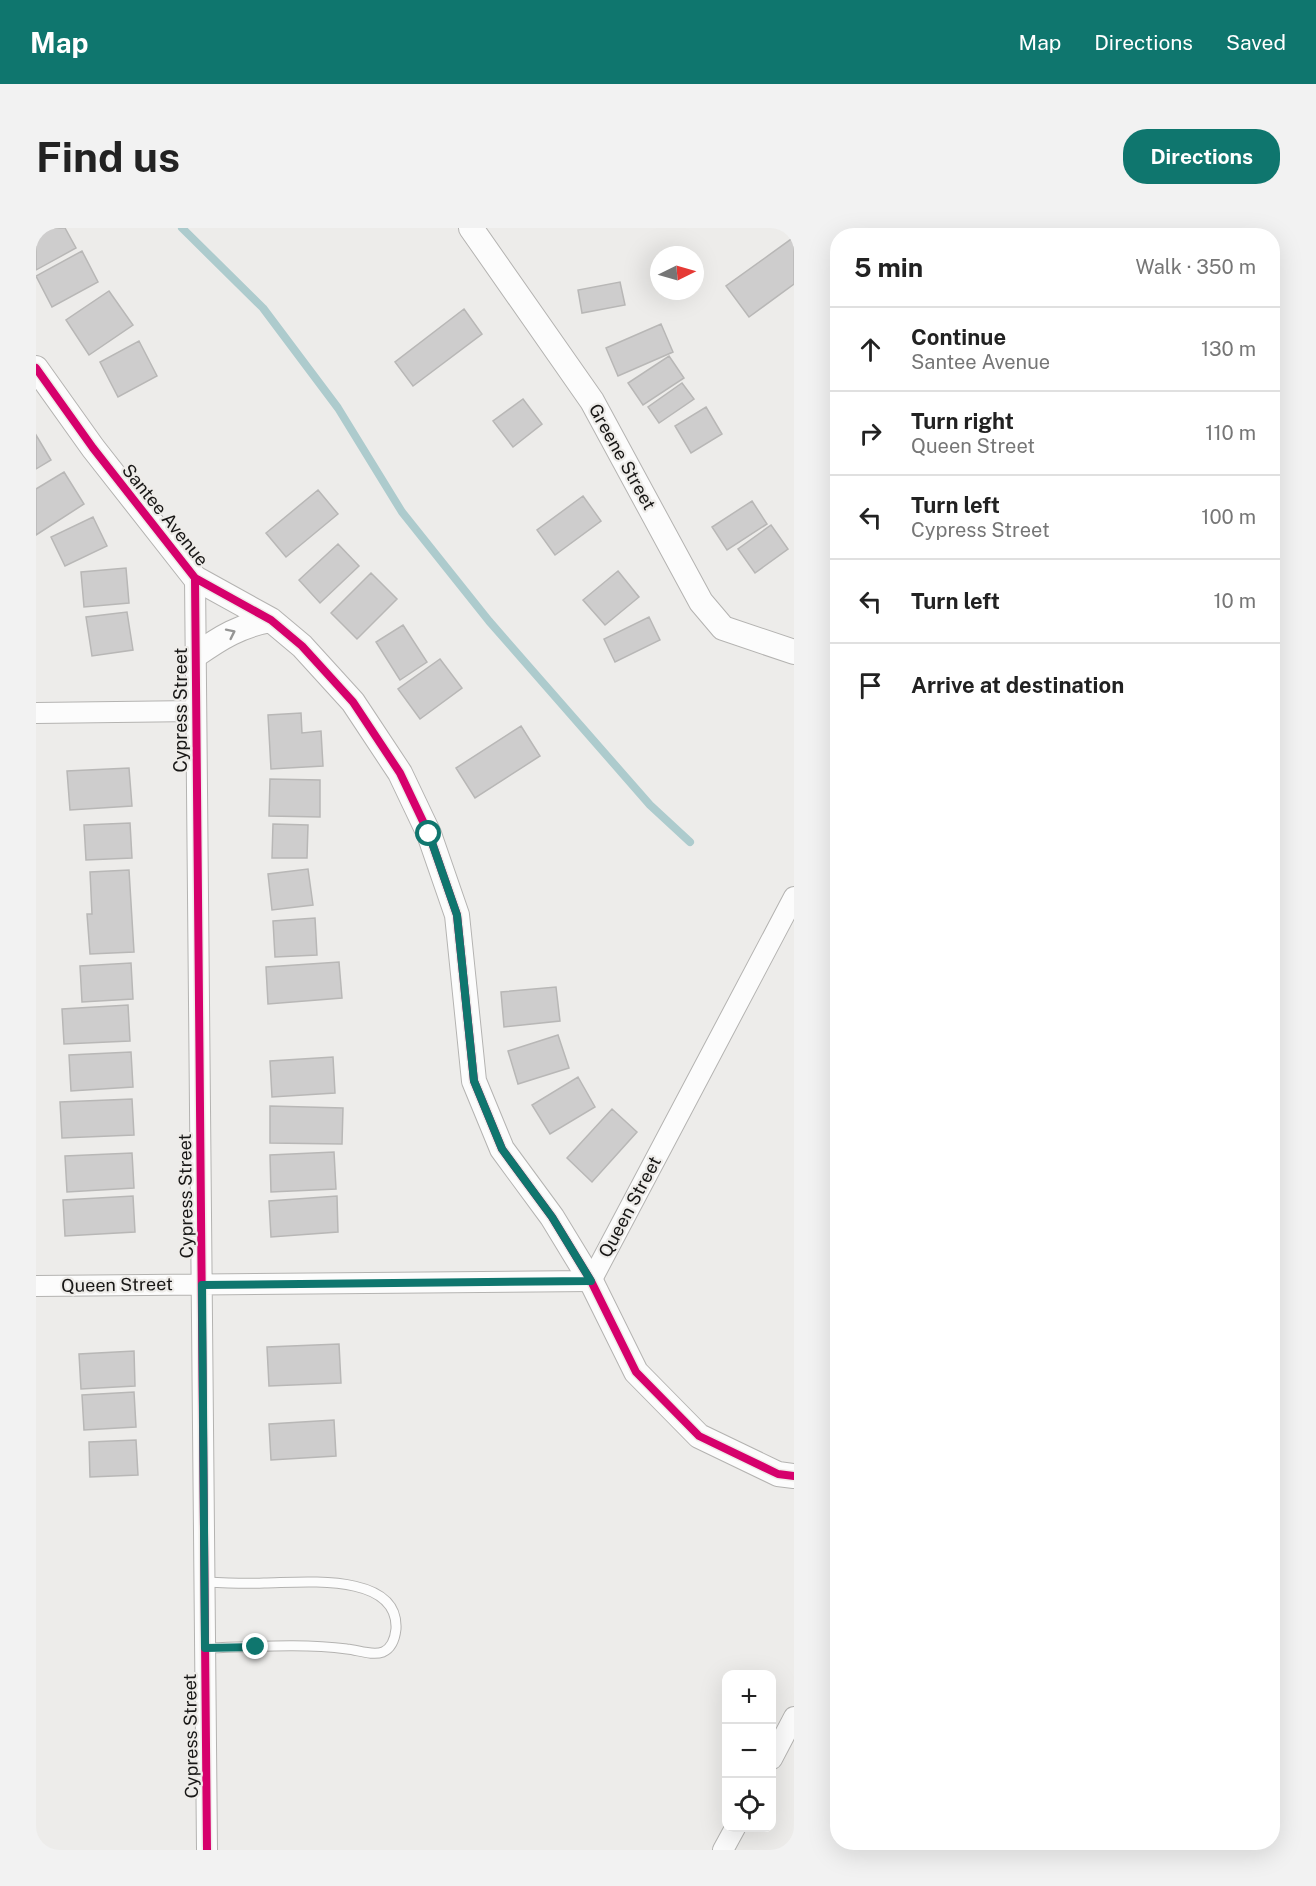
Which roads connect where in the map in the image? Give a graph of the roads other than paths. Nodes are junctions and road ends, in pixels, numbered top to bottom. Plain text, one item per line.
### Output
1 (471, 228) edge
2 (36, 368) edge
3 (195, 578) junction
4 (271, 620) junction
5 (794, 652) edge
6 (196, 655) junction
7 (196, 711) junction
8 (36, 712) edge
9 (794, 897) edge
10 (591, 1281) junction
11 (202, 1285) junction
12 (36, 1286) edge
13 (794, 1476) edge
14 (205, 1582) junction
15 (205, 1648) junction
16 (794, 1717) edge
17 (776, 1750) edge
18 (732, 1832) edge
19 (207, 1850) edge
20 (723, 1850) edge

1 - 5 street, Greene Street
2 - 3 street, Santee Avenue
3 - 4 street, Santee Avenue
3 - 6 street, Cypress Street
6 -> 4 street
4 - 10 street, Santee Avenue
6 - 7 street, Cypress Street
7 - 8 street
7 - 11 street, Cypress Street
9 - 10 street, Queen Street
10 - 11 street, Queen Street
10 - 13 street, Santee Avenue
11 - 12 street, Queen Street
11 - 14 street, Cypress Street
14 - 15 street, Cypress Street
14 - 15 lane
15 - 19 street, Cypress Street
16 - 17 street
18 - 20 street

